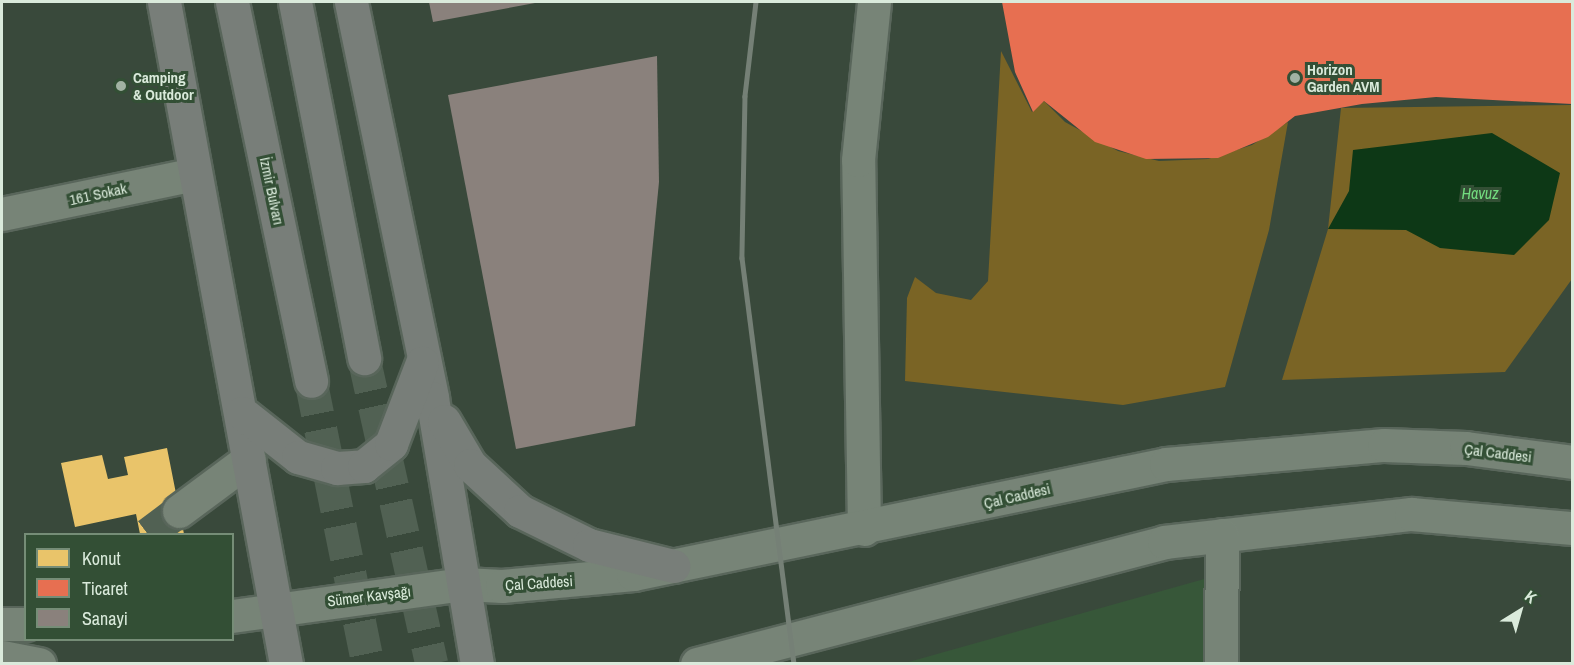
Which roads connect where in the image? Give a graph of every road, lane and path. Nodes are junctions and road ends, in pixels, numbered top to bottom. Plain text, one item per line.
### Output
1 (164, 2) edge
2 (232, 2) edge
3 (295, 2) edge
4 (351, 2) edge
5 (874, 2) edge
6 (195, 174) junction
7 (2, 214) edge
8 (424, 357) junction
9 (364, 358) tunnel mouth
10 (311, 381) tunnel mouth
11 (432, 398) junction
12 (242, 413) junction
13 (249, 459) junction
14 (1572, 462) edge
15 (179, 511) tunnel mouth
16 (1572, 528) edge
17 (864, 529) junction
18 (1222, 535) junction
19 (673, 566) junction
20 (464, 584) junction
21 (275, 608) junction
22 (234, 616) edge
23 (2, 624) edge
24 (24, 624) edge
25 (2, 657) edge
26 (39, 663) edge
27 (286, 663) edge
28 (477, 663) edge
29 (697, 663) edge
30 (1221, 663) edge

1 - 6 main road
2 - 10 main road, İzmir Bulvarı
3 - 9 main road
4 - 8 main road
5 - 17 street
6 - 7 street, 161 Sokak
6 - 12 main road
8 - 11 main road
8 - 12 main road
11 - 19 main road
11 - 20 main road
12 - 13 main road
13 - 15 street
13 - 21 main road
14 - 17 street, Çal Caddesi
16 - 18 street
17 - 19 street, Çal Caddesi
18 - 29 street
18 - 30 street
19 - 20 street, Çal Caddesi
20 - 21 street, Sümer Kavşağı
20 - 28 main road
21 - 22 street, Sümer Kavşağı
21 - 27 main road
23 - 24 street
25 - 26 street

